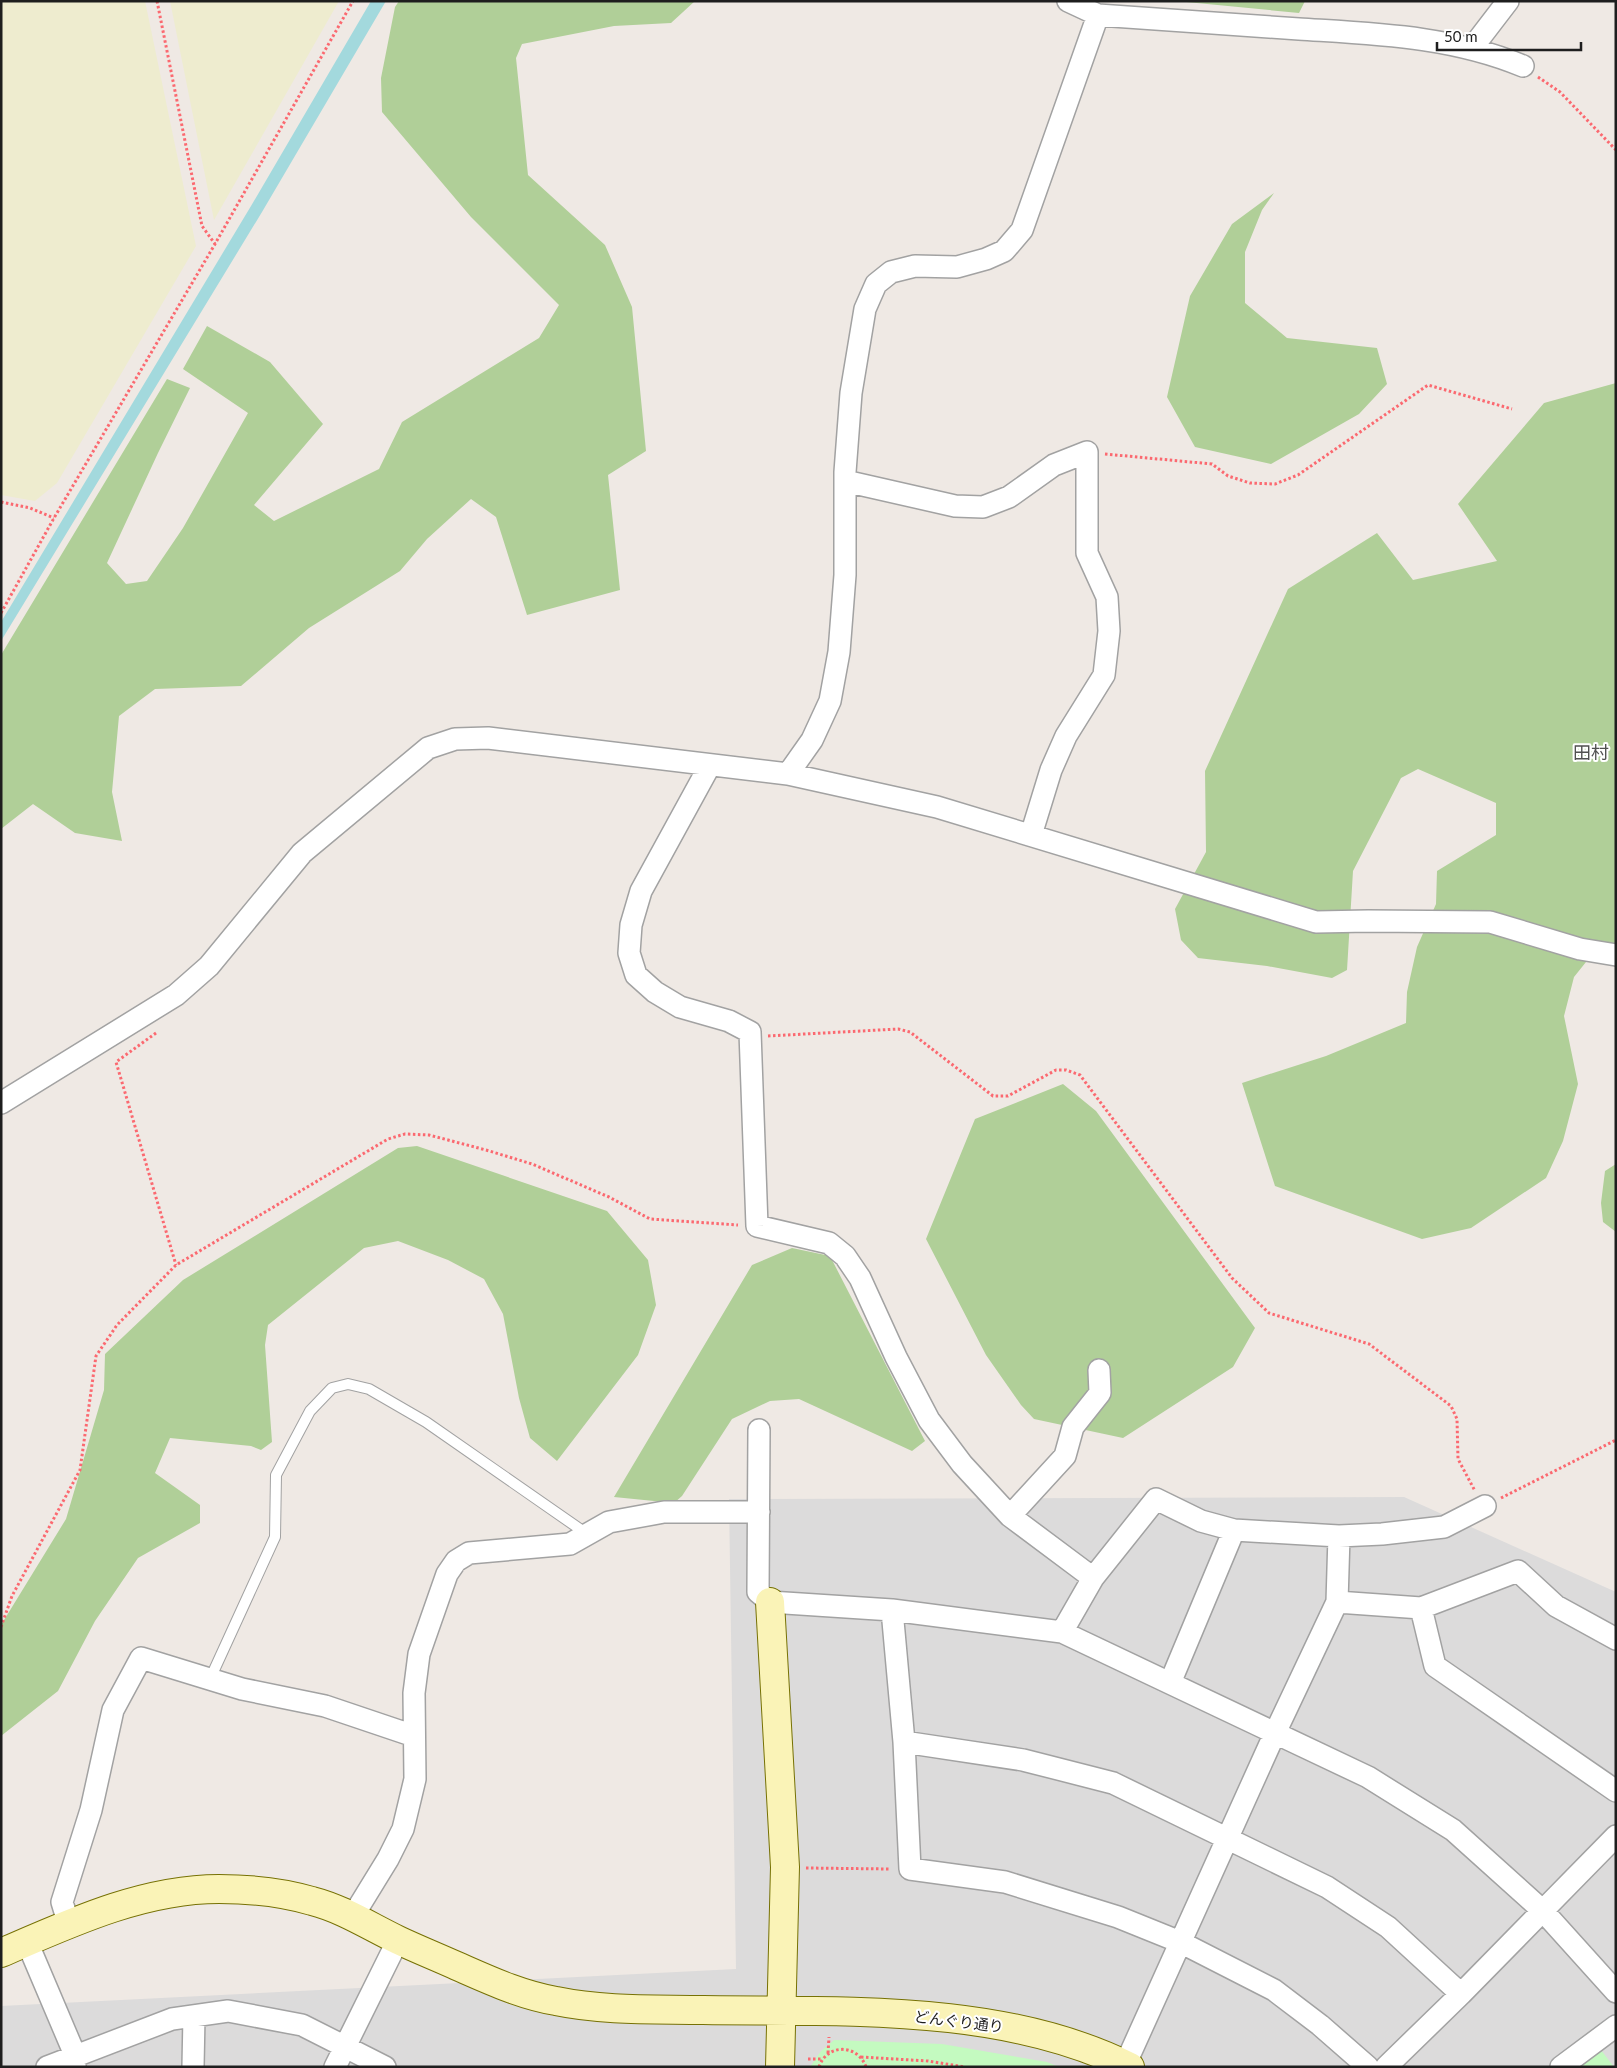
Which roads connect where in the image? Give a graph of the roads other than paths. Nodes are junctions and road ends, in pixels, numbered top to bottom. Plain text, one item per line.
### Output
1 (1068, 1) edge
2 (1508, 1) edge
3 (1098, 15) junction
4 (1472, 48) junction
5 (1523, 66) road end
6 (845, 481) junction
7 (710, 765) junction
8 (788, 774) junction
9 (1031, 835) junction
10 (1616, 955) edge
11 (1, 1103) edge
12 (1099, 1370) dead end
13 (759, 1430) dead end
14 (1485, 1506) road end
15 (759, 1512) junction
16 (1010, 1516) junction
17 (1234, 1530) junction
18 (587, 1534) junction
19 (1339, 1536) junction
20 (1093, 1578) junction
21 (770, 1602) junction
22 (1337, 1602) junction
23 (1422, 1608) junction
24 (892, 1610) junction
25 (1062, 1632) junction
26 (1616, 1638) edge
27 (210, 1679) junction
28 (1170, 1683) junction
29 (1275, 1733) junction
30 (414, 1736) junction
31 (904, 1742) junction
32 (1616, 1791) edge
33 (1616, 1836) edge
34 (1228, 1837) junction
35 (1543, 1911) junction
36 (353, 1916) junction
37 (68, 1925) junction
38 (398, 1940) junction
39 (28, 1942) junction
40 (1180, 1942) junction
41 (1, 1953) edge
42 (1616, 1992) edge
43 (1461, 1994) junction
44 (781, 2011) junction
45 (194, 2016) junction
46 (1616, 2026) edge
47 (345, 2047) junction
48 (75, 2061) edge
49 (1128, 2066) edge
50 (48, 2067) edge
51 (193, 2067) edge
52 (335, 2067) edge
53 (385, 2067) edge
54 (780, 2067) edge
55 (1368, 2067) edge
56 (1386, 2067) edge
57 (1561, 2067) edge

1 - 3 street
2 - 4 street
3 - 4 street
3 - 6 street
4 - 5 street
6 - 8 street
6 - 9 street
7 - 8 street
7 - 11 street
7 - 16 street
8 - 9 street
9 - 10 street
12 - 16 street
13 - 15 street
14 - 19 street
15 - 18 street
15 - 21 street
16 - 20 street
17 - 19 street
17 - 20 street
17 - 28 street
18 - 27 lane
18 - 30 street
19 - 22 street
20 - 25 street
21 - 24 street
21 - 44 street
22 - 23 street
22 - 29 street
23 - 26 street
23 - 32 street
24 - 25 street
24 - 31 street
25 - 28 street
27 - 30 street
27 - 37 street
28 - 29 street
29 - 34 street
29 - 35 street
30 - 36 street
31 - 34 street
31 - 40 street
33 - 35 street
34 - 40 street
34 - 43 street
35 - 42 street
35 - 43 street
36 - 37 street, どんぐり通り
36 - 38 street, どんぐり通り
37 - 39 street, どんぐり通り
38 - 44 street, どんぐり通り
38 - 47 street
39 - 41 street, どんぐり通り
39 - 48 street
40 - 49 street
40 - 55 street
43 - 56 street
44 - 49 street, どんぐり通り
44 - 54 street
45 - 47 street
45 - 48 street
45 - 51 street
46 - 57 street
47 - 52 street
47 - 53 street
48 - 50 street

